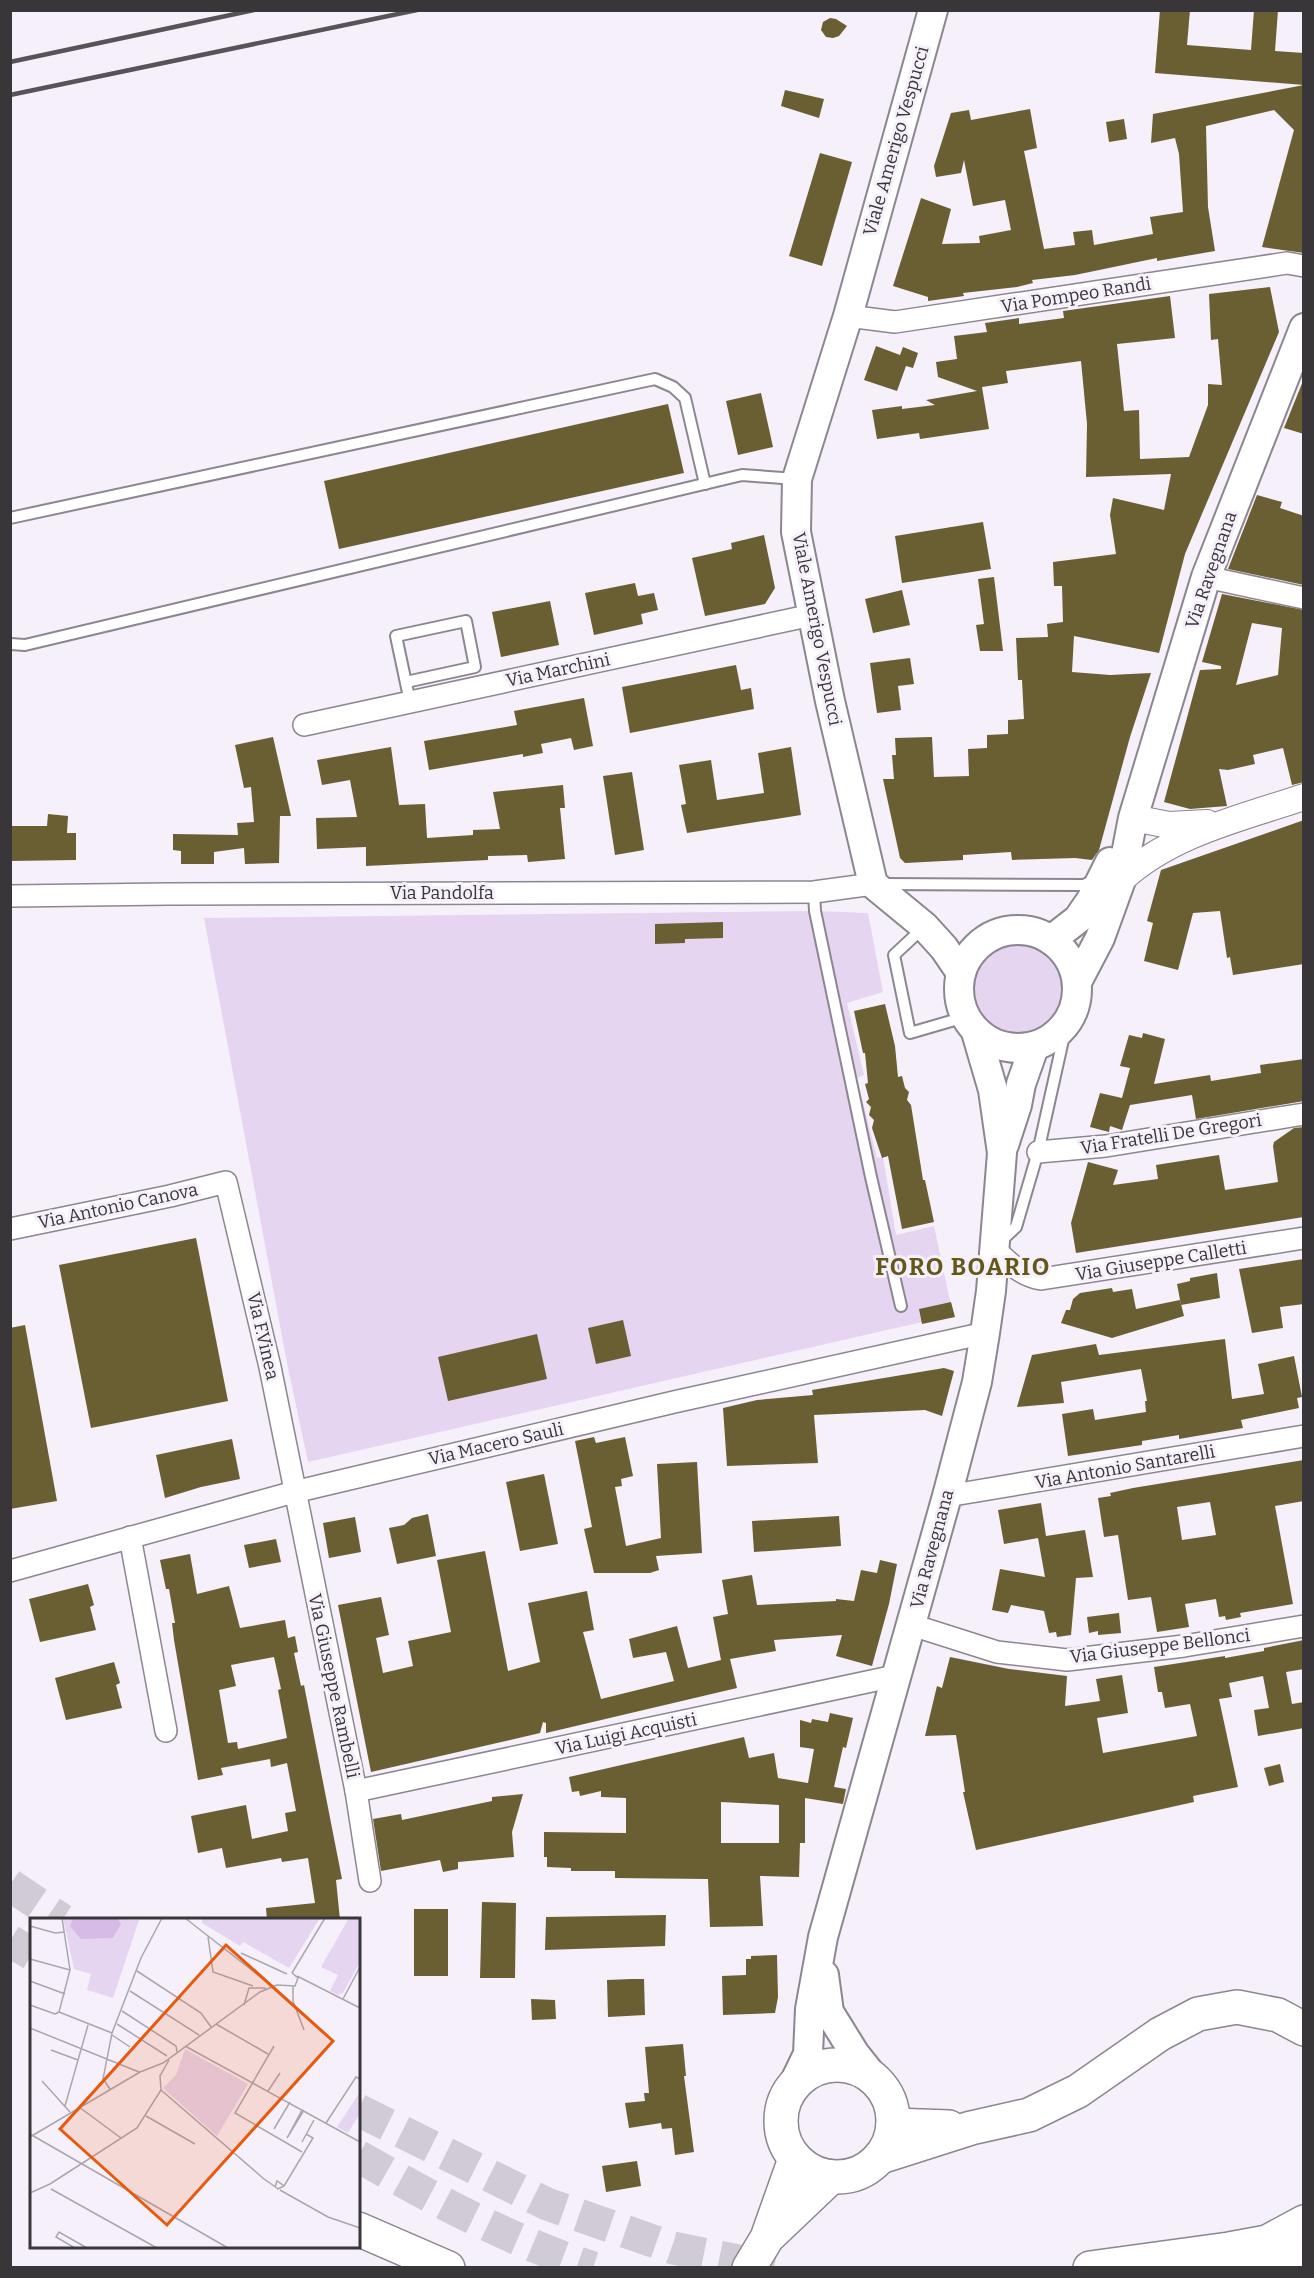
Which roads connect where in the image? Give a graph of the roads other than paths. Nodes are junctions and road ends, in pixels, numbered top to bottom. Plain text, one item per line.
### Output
1 (933, 10) edge
2 (1304, 266) edge
3 (848, 316) junction
4 (1304, 328) edge
5 (797, 479) junction
6 (705, 484) junction
7 (10, 518) edge
8 (1206, 577) junction
9 (1304, 598) edge
10 (812, 615) junction
11 (10, 644) edge
12 (408, 692) junction
13 (304, 725) dead end
14 (1304, 797) edge
15 (1133, 818) junction
16 (1229, 822) junction
17 (1112, 878) junction
18 (873, 884) junction
19 (814, 892) junction
20 (10, 896) edge
21 (924, 926) junction
22 (1051, 940) junction
23 (961, 973) junction
24 (1077, 982) junction
25 (1067, 1022) junction
26 (970, 1024) junction
27 (1034, 1047) junction
28 (1304, 1114) edge
29 (1038, 1152) junction
30 (1002, 1153) junction
31 (226, 1182) joint
32 (10, 1229) edge
33 (1304, 1238) edge
34 (994, 1248) junction
35 (901, 1306) dead end
36 (986, 1333) junction
37 (1304, 1436) edge
38 (294, 1491) junction
39 (947, 1496) junction
40 (130, 1537) junction
41 (10, 1571) edge
42 (912, 1624) junction
43 (1304, 1626) edge
44 (895, 1676) junction
45 (166, 1731) dead end
46 (356, 1791) junction
47 (370, 1881) dead end
48 (823, 1937) junction
49 (1304, 2029) edge
50 (874, 2078) junction
51 (794, 2084) junction
52 (893, 2125) junction
53 (971, 2128) junction
54 (880, 2157) junction
55 (795, 2159) junction
56 (831, 2177) junction
57 (1304, 2222) edge
58 (360, 2230) edge
59 (766, 2238) junction
60 (1304, 2258) edge
61 (448, 2268) edge
62 (749, 2268) edge
63 (1090, 2268) edge
64 (1212, 2268) edge

1 - 3 main road, Viale Amerigo Vespucci
2 - 3 street, Via Pompeo Randi
3 - 5 main road, Viale Amerigo Vespucci
4 - 8 main road, Via Ravegnana
5 - 6 lane
5 - 10 main road, Viale Amerigo Vespucci
6 - 7 lane
6 - 11 lane
8 - 9 street
8 - 15 main road, Via Ravegnana
10 - 12 street, Via Marchini
10 - 18 main road, Viale Amerigo Vespucci
12 - 12 lane
12 - 13 street, Via Marchini
14 - 16 street
15 - 16 street
15 - 17 main road, Via Ravegnana
16 - 17 street
17 - 18 lane
17 - 22 main road, Via Ravegnana
17 - 24 main road, Via Ravegnana
18 - 19 street, Via Pandolfa
18 - 21 main road
19 - 20 street, Via Pandolfa
19 - 35 lane
21 - 23 main road
21 - 26 lane
22 - 23 main road
22 - 24 main road
23 - 26 main road
24 - 25 main road
25 - 27 main road
25 - 29 lane
26 - 27 main road
26 - 30 main road, Via Ravegnana
27 - 30 main road, Via Ravegnana
28 - 29 street, Via Fratelli De Gregori
29 - 34 lane
30 - 34 main road, Via Ravegnana
31 - 32 street, Via Antonio Canova
31 - 38 street, Via F.Vinea
33 - 34 street, Via Giuseppe Calletti
34 - 36 main road, Via Ravegnana
36 - 38 street, Via Macero Sauli
36 - 39 main road, Via Ravegnana
37 - 39 street, Via Antonio Santarelli
38 - 40 street, Via Macero Sauli
38 - 46 street, Via Giuseppe Rambelli
39 - 42 main road, Via Ravegnana
40 - 41 street, Via Macero Sauli
40 - 45 street
42 - 43 street, Via Giuseppe Bellonci
42 - 44 main road, Via Ravegnana
44 - 46 street, Via Luigi Acquisti
44 - 48 main road, Via Ravegnana
46 - 47 street, Via Giuseppe Rambelli
48 - 50 main road, Via Ravegnana
48 - 51 main road, Via Ravegnana
49 - 53 main road
50 - 51 main road
50 - 52 main road
51 - 55 main road
52 - 53 main road
52 - 54 main road
53 - 54 main road
54 - 56 main road
55 - 56 main road
55 - 59 main road
56 - 59 main road
57 - 63 main road
58 - 61 main road
59 - 62 main road
60 - 64 main road

